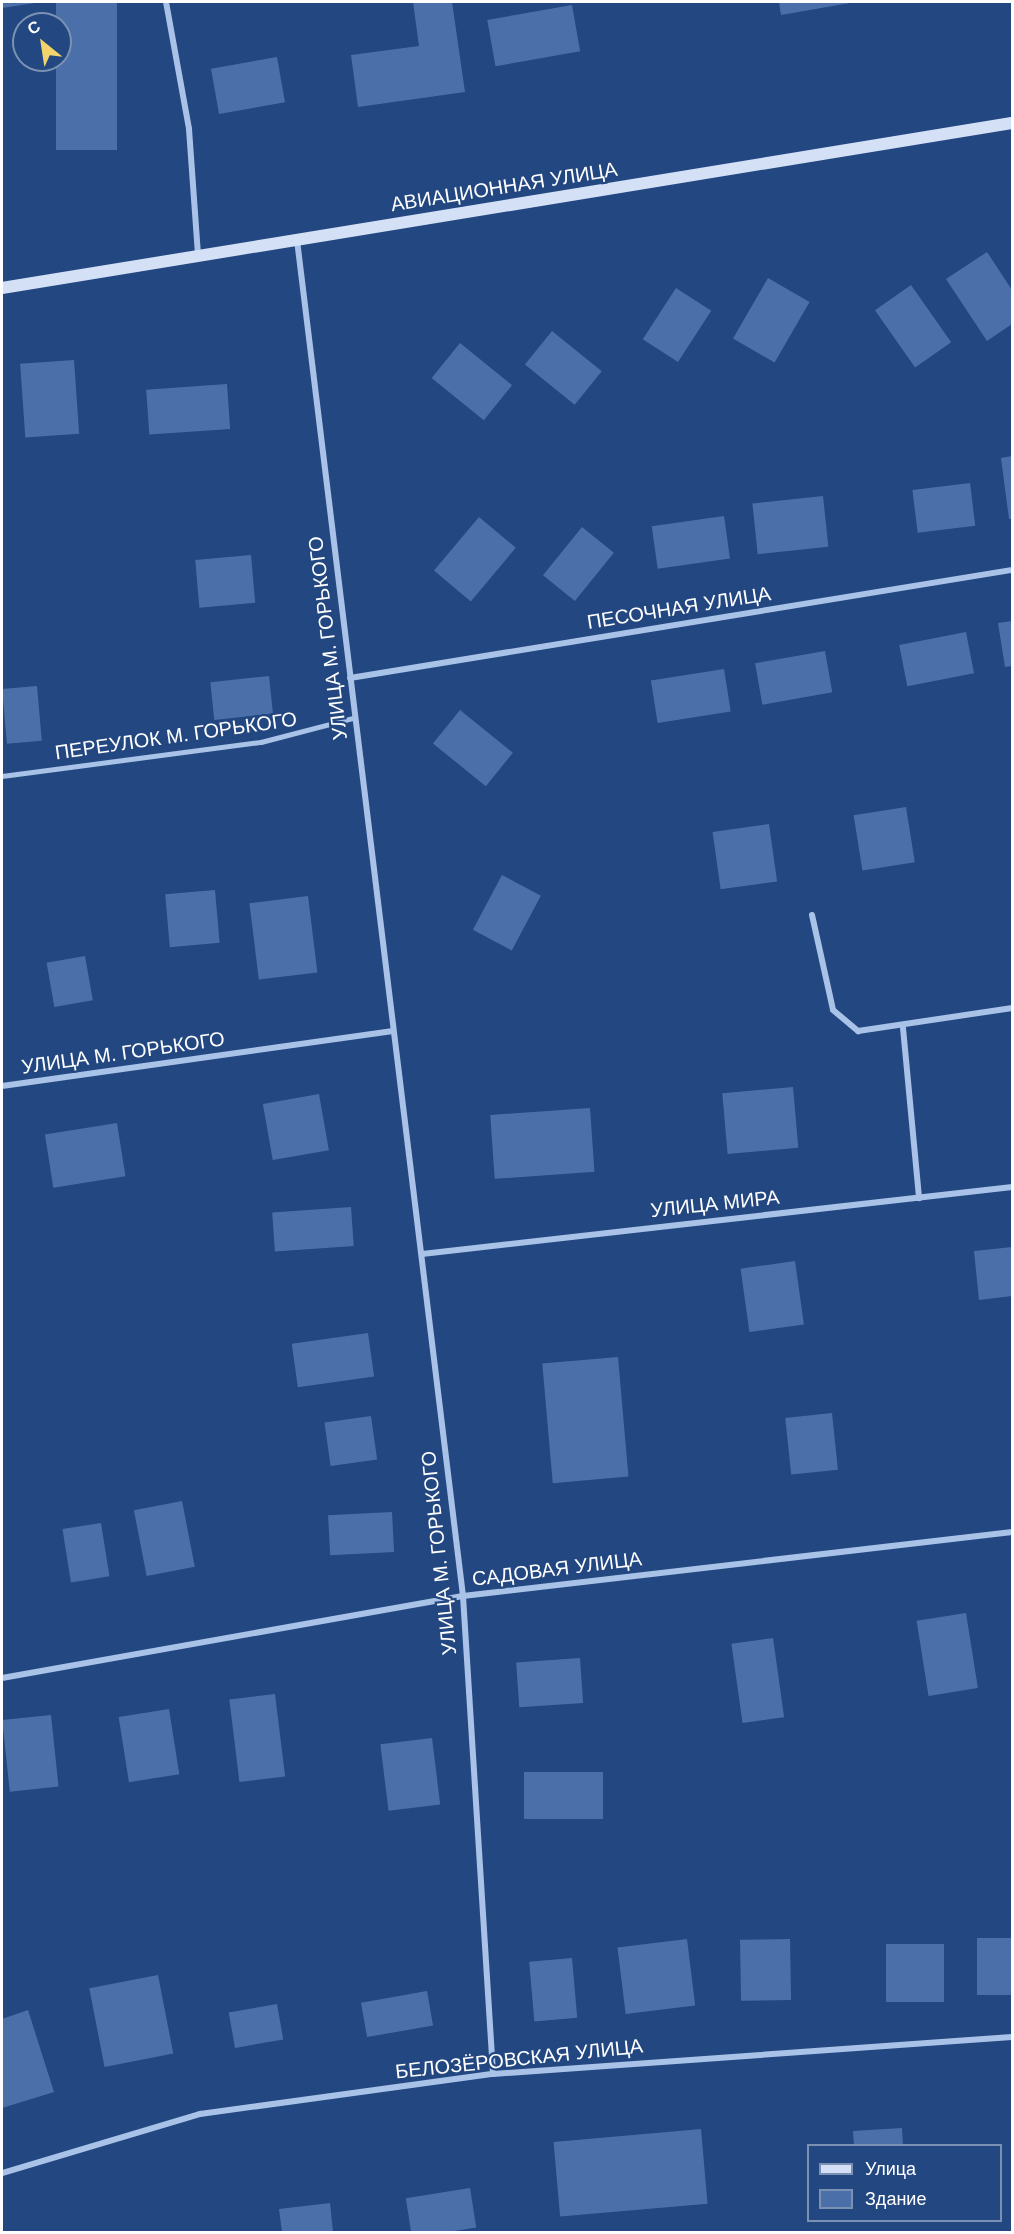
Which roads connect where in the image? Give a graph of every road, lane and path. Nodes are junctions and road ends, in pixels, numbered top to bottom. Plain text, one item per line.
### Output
1 (166, 2) edge
2 (1012, 123) edge
3 (297, 240) junction
4 (198, 255) junction
5 (2, 288) edge
6 (1012, 570) edge
7 (350, 678) junction
8 (353, 718) junction
9 (2, 776) edge
10 (813, 915) dead end
11 (1012, 1008) edge
12 (903, 1028) junction
13 (391, 1031) junction
14 (2, 1086) edge
15 (1012, 1187) edge
16 (919, 1198) junction
17 (422, 1254) junction
18 (1012, 1532) edge
19 (463, 1596) junction
20 (2, 1678) edge
21 (1012, 2037) edge
22 (493, 2074) junction
23 (2, 2173) edge

1 - 4 street
2 - 3 main road, АВИАЦИОННАЯ УЛИЦА
3 - 4 main road, АВИАЦИОННАЯ УЛИЦА
3 - 7 street, УЛИЦА М. ГОРЬКОГО
4 - 5 main road, АВИАЦИОННАЯ УЛИЦА
6 - 7 street, ПЕСОЧНАЯ УЛИЦА
7 - 8 street, УЛИЦА М. ГОРЬКОГО
8 - 9 lane, ПЕРЕУЛОК М. ГОРЬКОГО
8 - 13 street, УЛИЦА М. ГОРЬКОГО
10 - 12 street
11 - 12 street
12 - 16 street
13 - 14 street, УЛИЦА М. ГОРЬКОГО
13 - 17 street, УЛИЦА М. ГОРЬКОГО
15 - 16 street, УЛИЦА МИРА
16 - 17 street, УЛИЦА МИРА
17 - 19 street, УЛИЦА М. ГОРЬКОГО
18 - 19 street, САДОВАЯ УЛИЦА
19 - 20 street, САДОВАЯ УЛИЦА
19 - 22 street, УЛИЦА М. ГОРЬКОГО
21 - 22 street, БЕЛОЗЁРОВСКАЯ УЛИЦА
22 - 23 street, БЕЛОЗЁРОВСКАЯ УЛИЦА

